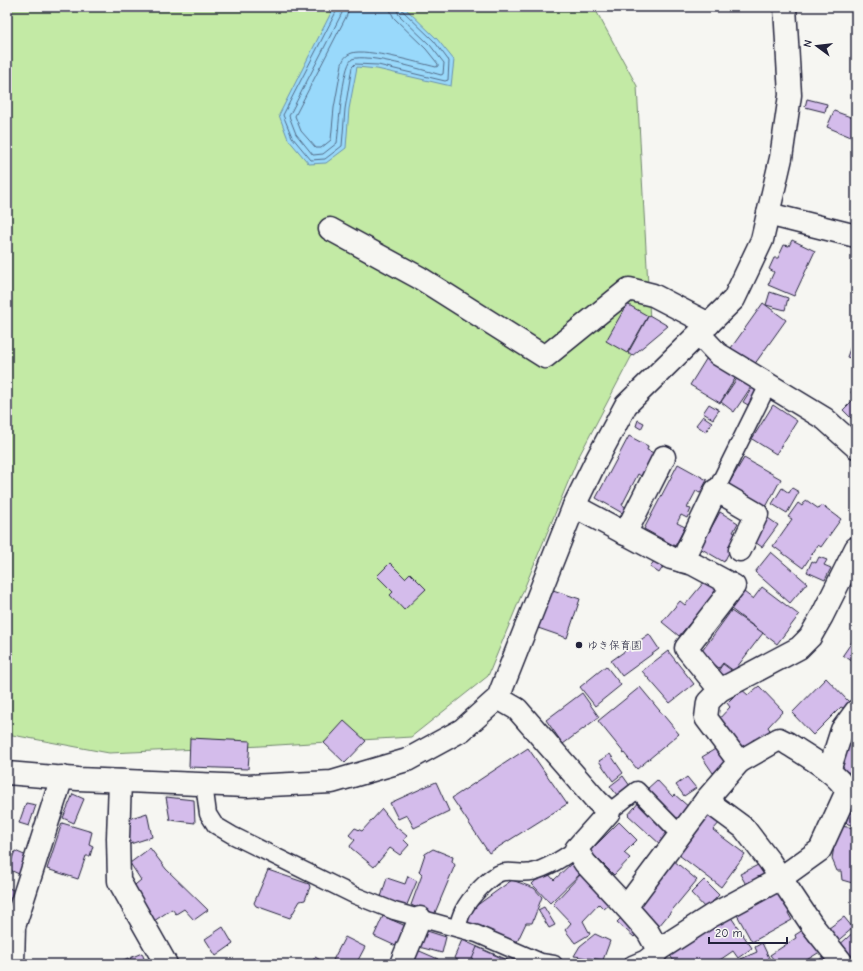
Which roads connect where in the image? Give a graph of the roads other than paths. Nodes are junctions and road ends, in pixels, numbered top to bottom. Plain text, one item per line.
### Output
1 (785, 7) edge
2 (768, 214) junction
3 (330, 229) dead end
4 (856, 236) edge
5 (704, 329) junction
6 (768, 385) junction
7 (856, 447) edge
8 (664, 456) dead end
9 (716, 490) junction
10 (574, 506) junction
11 (625, 534) junction
12 (856, 548) edge
13 (740, 550) dead end
14 (682, 561) junction
15 (720, 690) junction
16 (498, 698) junction
17 (856, 711) edge
18 (739, 762) junction
19 (829, 771) junction
20 (7, 773) edge
21 (62, 777) junction
22 (120, 781) junction
23 (204, 784) junction
24 (852, 792) edge
25 (706, 800) junction
26 (609, 812) junction
27 (680, 834) junction
28 (576, 849) junction
29 (781, 878) junction
30 (626, 907) junction
31 (420, 918) junction
32 (457, 928) junction
33 (653, 957) edge
34 (545, 963) edge
35 (13, 964) edge
36 (166, 964) edge
37 (401, 964) edge
38 (632, 964) edge
39 (843, 964) edge

1 - 2 street
2 - 4 street
2 - 5 street
3 - 5 street
5 - 6 street
5 - 10 street
6 - 7 street
6 - 9 lane
8 - 11 street
9 - 13 street
9 - 14 street
10 - 11 street
10 - 16 street
11 - 14 street
12 - 15 street
14 - 15 street
15 - 18 street
16 - 23 street
16 - 26 street
17 - 19 street
18 - 19 street
18 - 25 street
19 - 24 street
20 - 21 street
21 - 22 street
21 - 35 street
22 - 23 street
22 - 36 street
23 - 31 lane
24 - 29 street
25 - 27 street
25 - 29 street
26 - 27 lane
26 - 28 street
27 - 30 street
28 - 30 street
28 - 32 lane
29 - 33 street
29 - 39 street
30 - 33 street
31 - 32 lane
31 - 37 street
32 - 34 lane
33 - 38 lane

